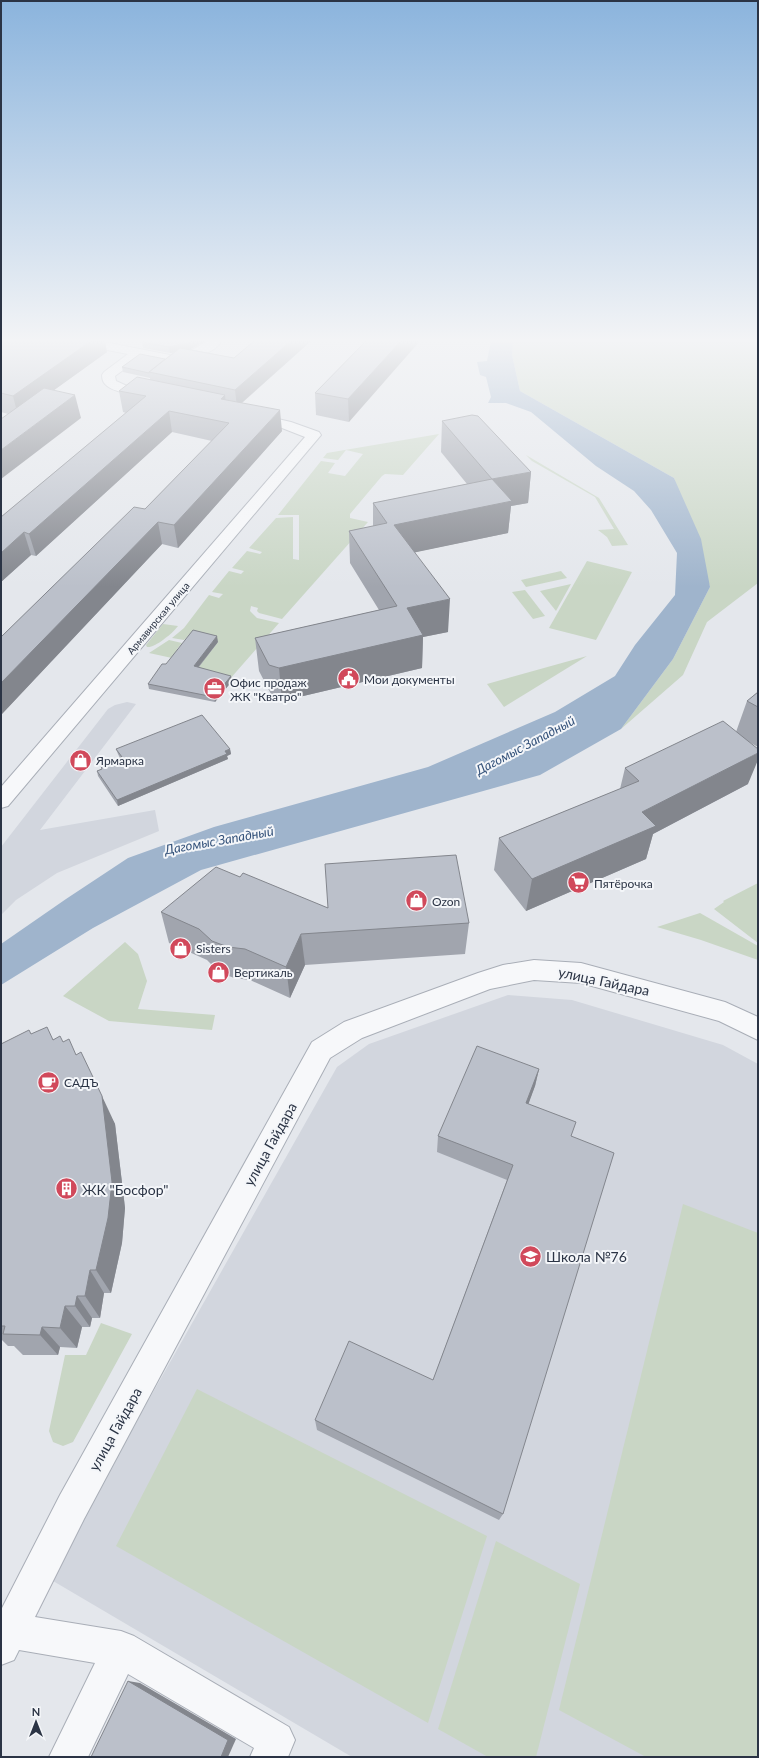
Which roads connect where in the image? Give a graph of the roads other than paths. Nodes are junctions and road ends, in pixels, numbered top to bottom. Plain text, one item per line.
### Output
1 (278, 423) edge
2 (1, 801) edge
3 (758, 1029) edge
4 (5, 1638) edge
5 (121, 1649) junction
6 (68, 1757) edge
7 (269, 1757) edge

1 - 2 street, Армавирская улица
3 - 4 street, улица Гайдара
4 - 5 street
5 - 6 street
5 - 7 street

